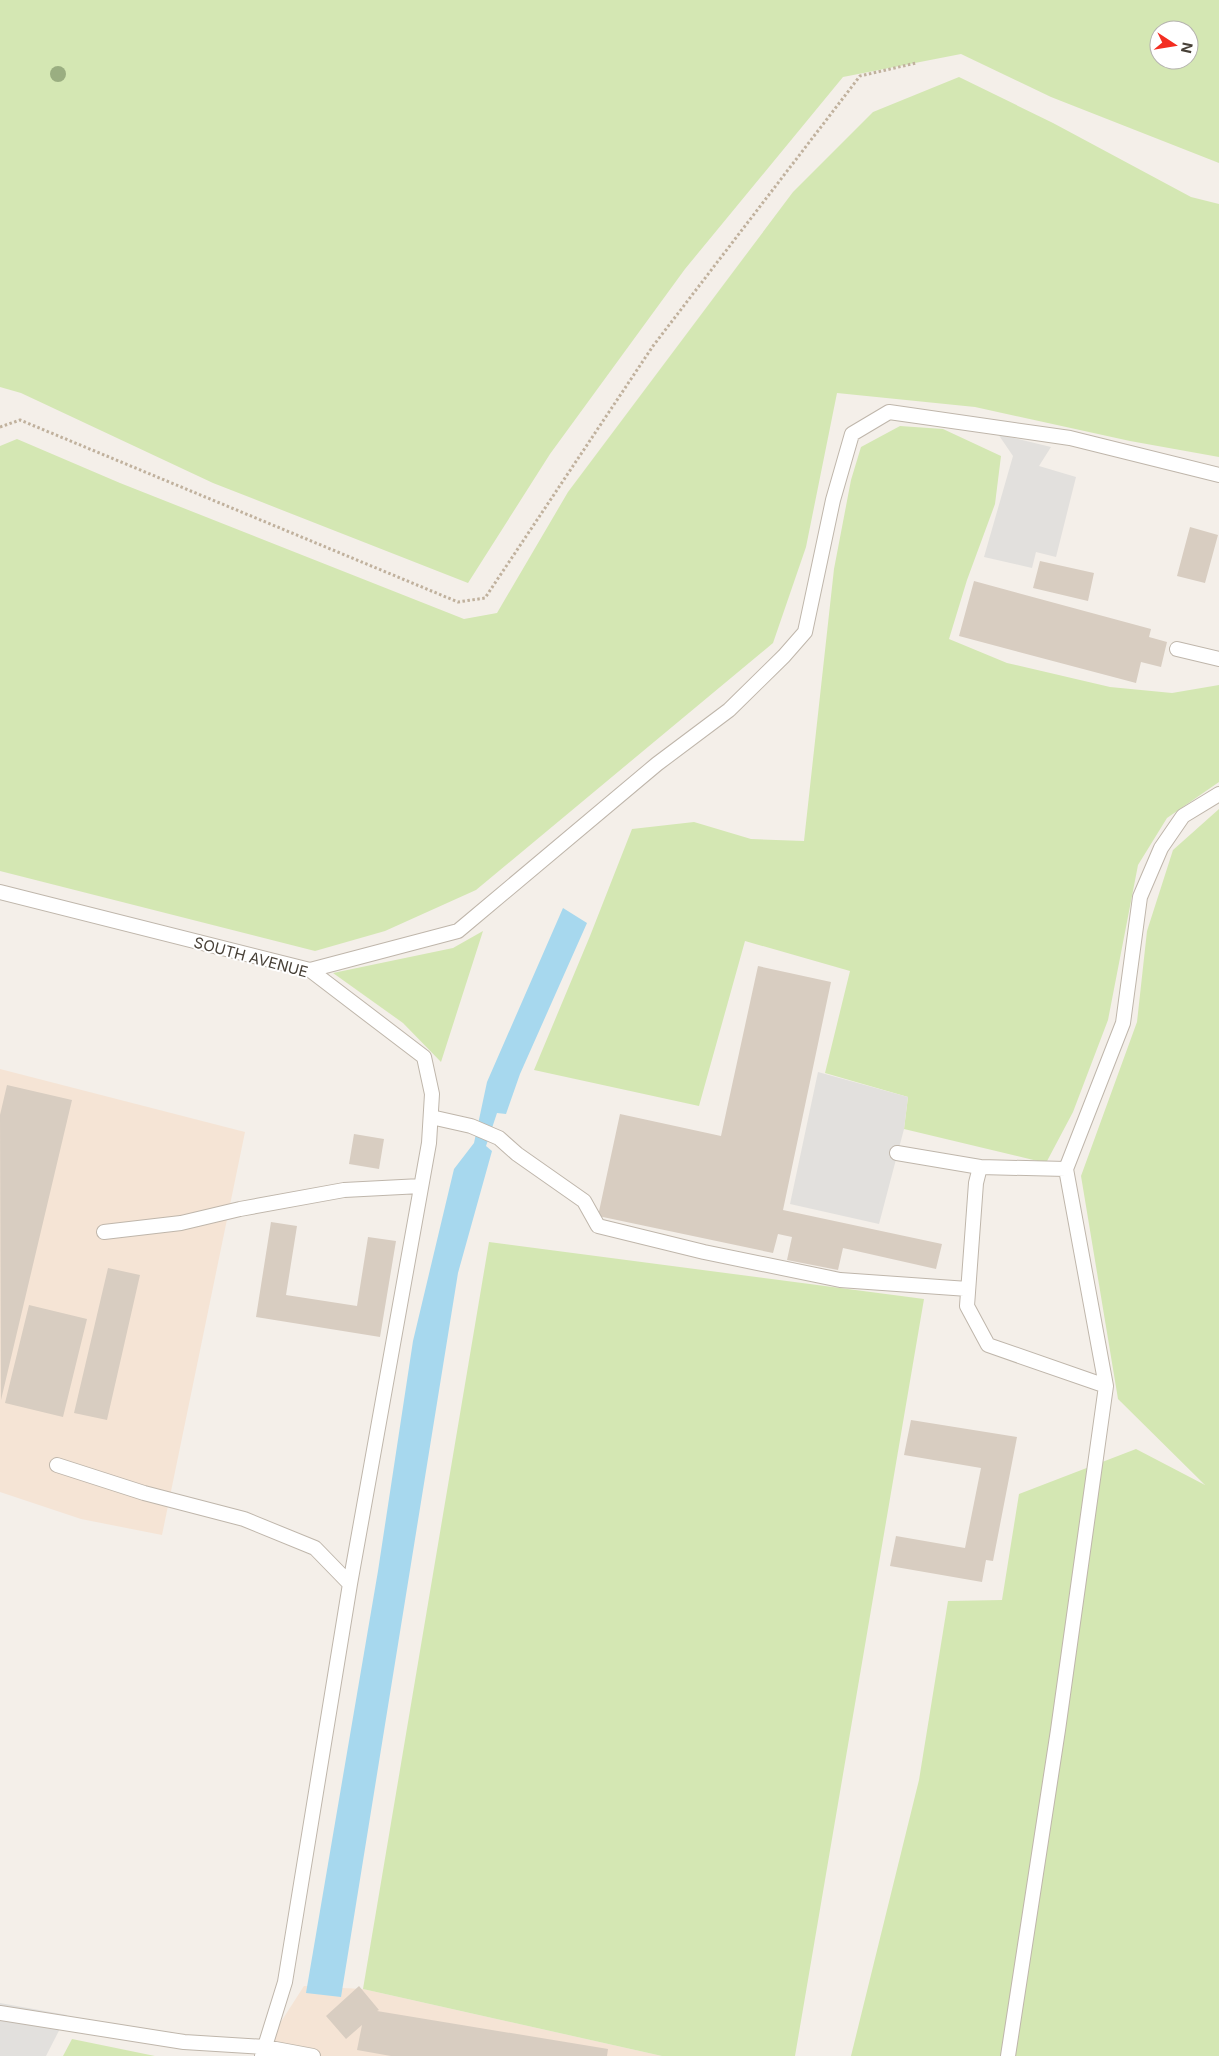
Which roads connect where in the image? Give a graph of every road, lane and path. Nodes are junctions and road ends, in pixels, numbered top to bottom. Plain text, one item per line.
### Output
1 (916, 64) dead end
2 (0, 427) edge
3 (1219, 474) edge
4 (1177, 649) dead end
5 (1219, 660) edge
6 (1219, 794) edge
7 (0, 892) edge
8 (310, 970) junction
9 (431, 1117) junction
10 (898, 1153) dead end
11 (980, 1167) junction
12 (1066, 1169) junction
13 (421, 1186) junction
14 (104, 1232) dead end
15 (968, 1289) junction
16 (1106, 1386) junction
17 (57, 1465) dead end
18 (350, 1584) junction
19 (0, 2013) edge
20 (264, 2051) edge
21 (313, 2056) edge
22 (1008, 2056) edge

1 - 2 path
3 - 8 lane
4 - 5 lane
6 - 12 lane
7 - 8 lane, SOUTH AVENUE
8 - 9 lane, SOUTH AVENUE
9 - 13 lane, SOUTH AVENUE
9 - 15 lane
10 - 11 lane
11 - 12 lane
11 - 15 lane
12 - 16 lane
13 - 14 lane
13 - 18 lane, SOUTH AVENUE
15 - 16 lane
16 - 22 lane
17 - 18 lane
18 - 20 lane, SOUTH AVENUE
19 - 20 lane
20 - 21 lane

